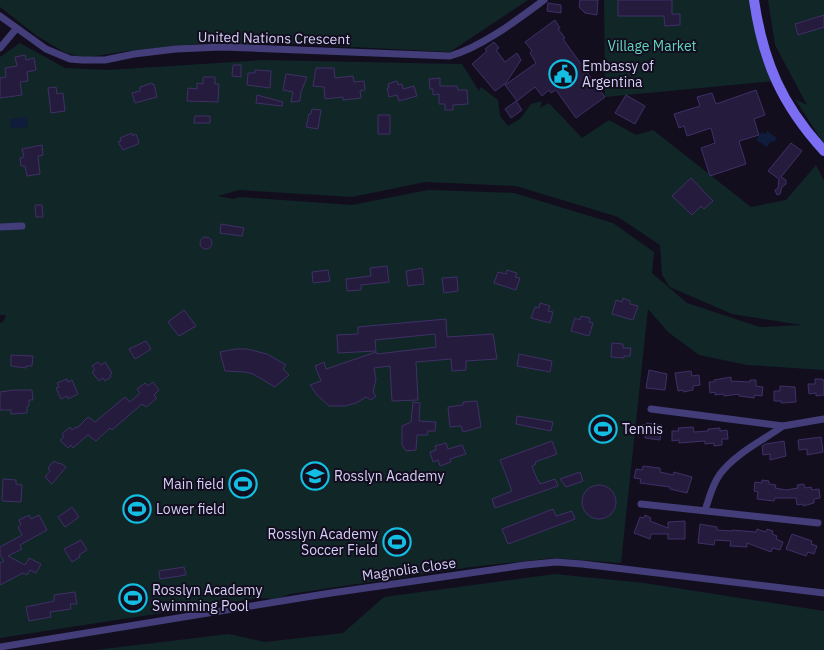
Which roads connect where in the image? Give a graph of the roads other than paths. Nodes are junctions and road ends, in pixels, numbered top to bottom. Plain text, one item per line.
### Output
1 (544, 0) edge
2 (754, 0) edge
3 (0, 16) edge
4 (16, 29) junction
5 (0, 48) edge
6 (824, 152) edge
7 (0, 226) edge
8 (22, 226) dead end
9 (651, 409) dead end
10 (824, 419) edge
11 (784, 426) junction
12 (641, 504) dead end
13 (705, 511) junction
14 (818, 523) dead end
15 (824, 593) edge
16 (0, 647) edge

1 - 4 street, United Nations Crescent
2 - 6 main road
3 - 4 street, United Nations Crescent
4 - 5 street
7 - 8 street
9 - 11 street
10 - 11 street
11 - 13 street
12 - 13 street
13 - 14 street
15 - 16 street, Magnolia Close

